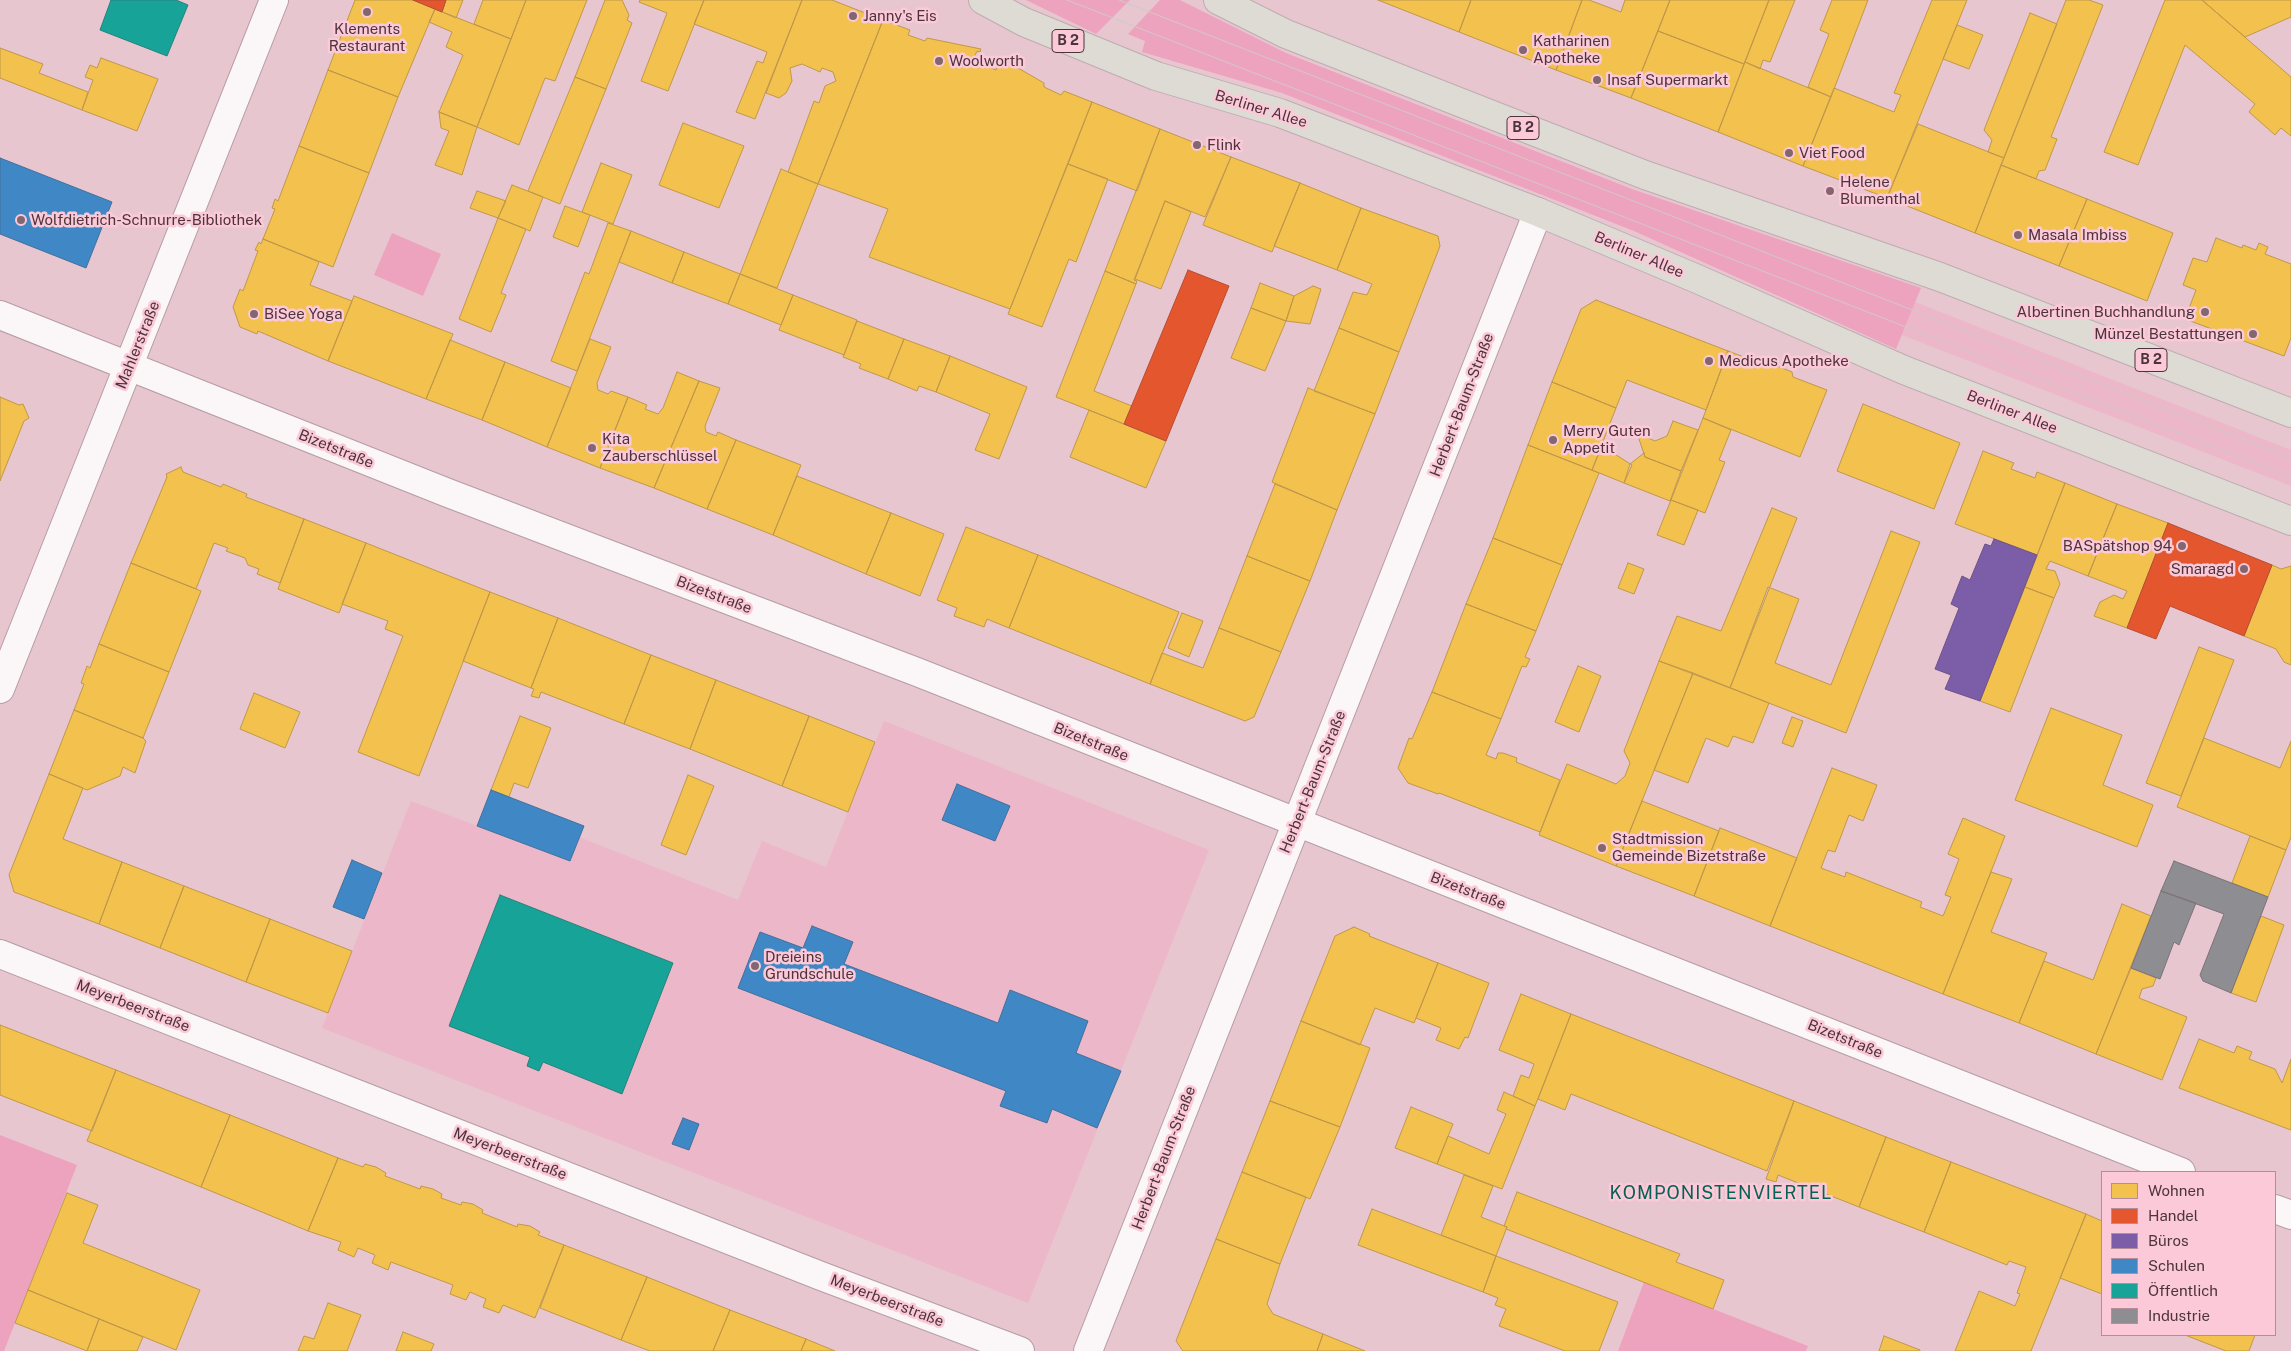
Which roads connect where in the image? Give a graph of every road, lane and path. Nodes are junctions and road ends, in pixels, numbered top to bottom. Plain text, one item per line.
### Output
1 (274, 0) edge
2 (983, 0) edge
3 (1218, 0) edge
4 (1538, 212) junction
5 (0, 315) edge
6 (130, 366) junction
7 (2291, 413) edge
8 (2291, 521) edge
9 (0, 689) edge
10 (1297, 824) junction
11 (0, 954) edge
12 (2178, 1171) edge
13 (2276, 1209) edge
14 (2291, 1216) edge
15 (1020, 1351) edge
16 (1088, 1351) edge

1 - 6 street, Mahlerstraße
2 - 4 main road, Berliner Allee / B 2
3 - 7 main road, B 2
4 - 8 main road, Berliner Allee / B 2
4 - 10 street, Herbert-Baum-Straße
5 - 6 street, Bizetstraße
6 - 9 street, Mahlerstraße
6 - 10 street, Bizetstraße
10 - 12 street, Bizetstraße
10 - 16 street, Herbert-Baum-Straße
11 - 15 street, Meyerbeerstraße
13 - 14 street

